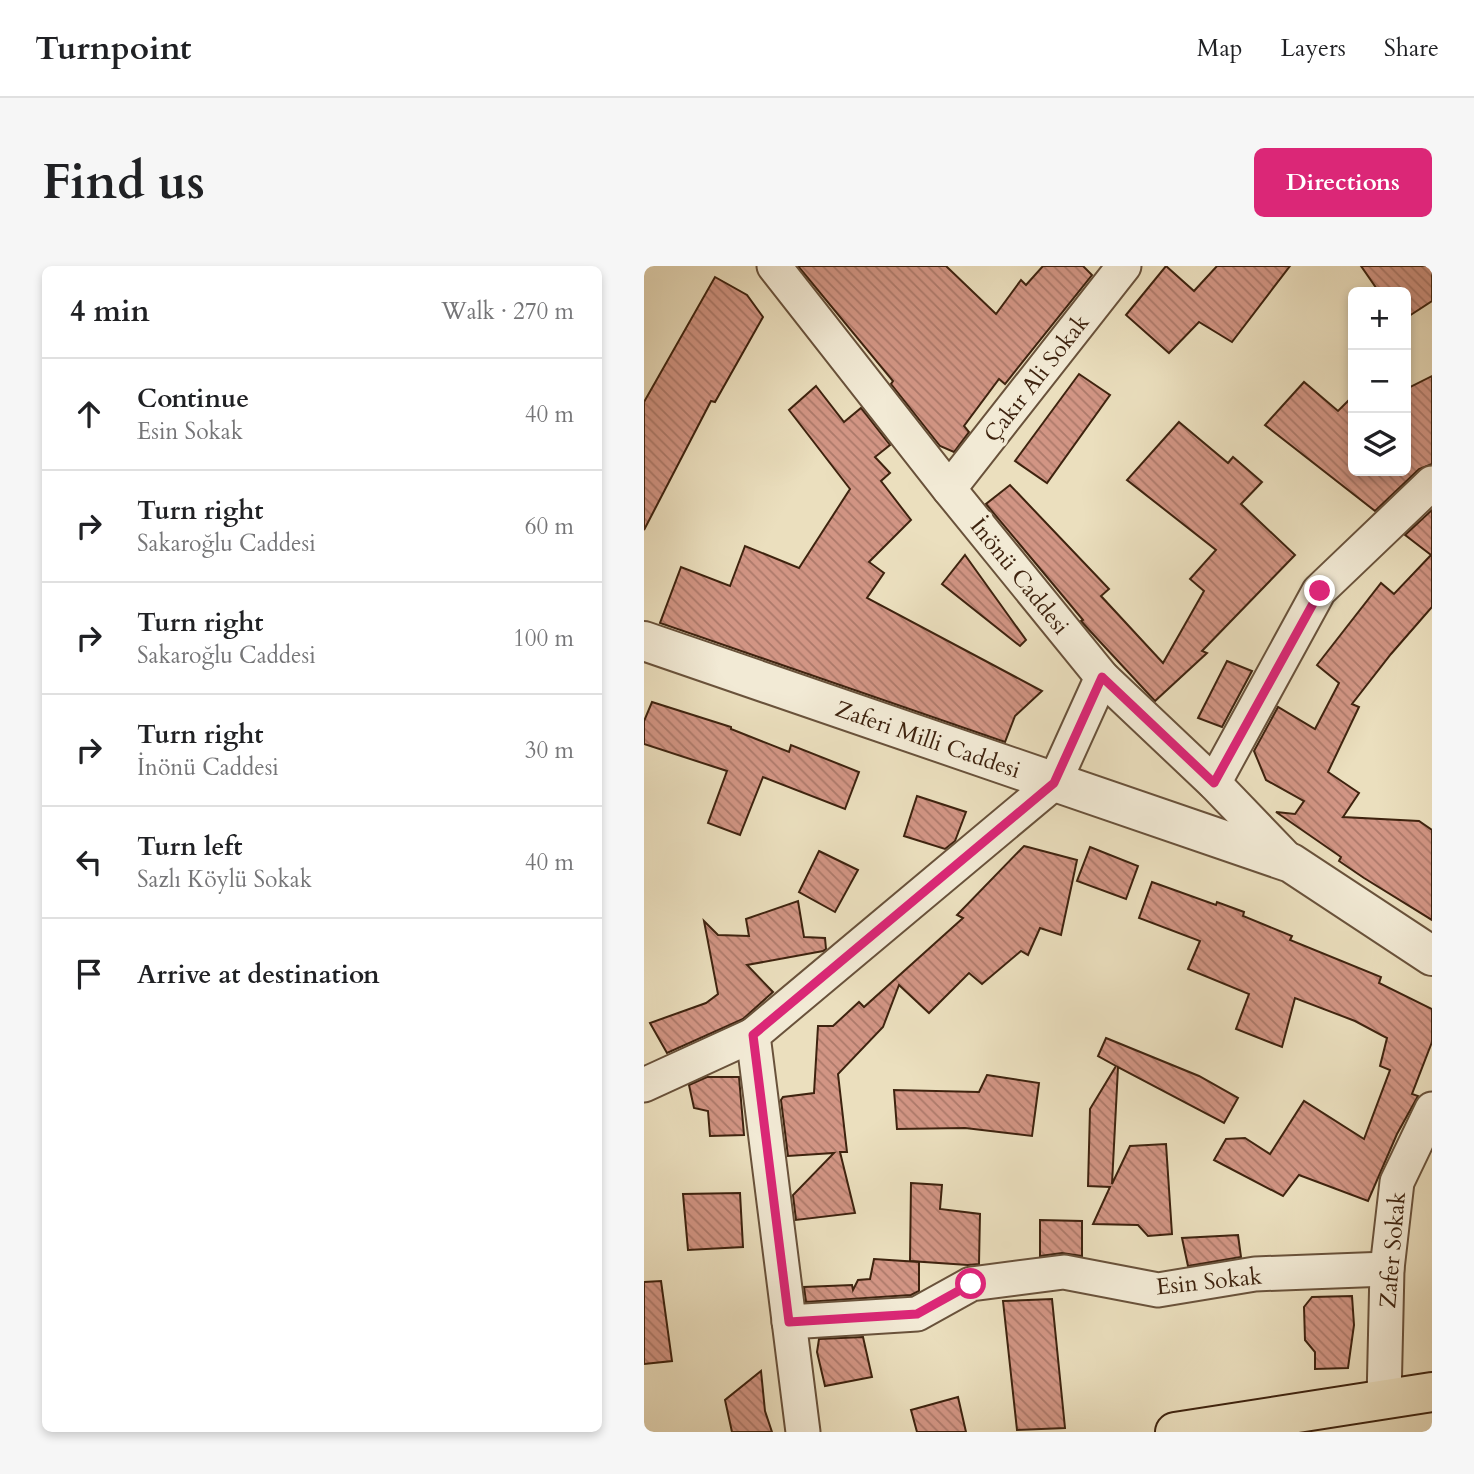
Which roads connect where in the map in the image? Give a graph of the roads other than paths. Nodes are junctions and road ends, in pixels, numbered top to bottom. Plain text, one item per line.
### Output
1 (774, 266) edge
2 (1124, 266) edge
3 (1432, 482) edge
4 (949, 489) junction
5 (644, 641) edge
6 (1102, 677) junction
7 (1054, 783) junction
8 (1214, 783) junction
9 (1291, 863) junction
10 (1432, 956) edge
11 (753, 1035) junction
12 (644, 1085) edge
13 (1432, 1109) edge
14 (1387, 1269) junction
15 (789, 1322) junction
16 (1432, 1392) edge
17 (1384, 1400) junction
18 (803, 1432) edge
19 (1175, 1432) edge

1 - 4 street, İnönü Caddesi
2 - 4 street, Çakır Ali Sokak
3 - 8 street
4 - 6 street, İnönü Caddesi
5 - 7 street, Zaferi Milli Caddesi
6 - 7 street
6 - 8 street, İnönü Caddesi
7 - 9 street, Zaferi Milli Caddesi
7 - 11 street
8 - 9 street, İnönü Caddesi
9 - 10 street, Zaferi Milli Caddesi
11 - 12 street
11 - 15 street
13 - 14 street, Zafer Sokak
14 - 15 street, Esin Sokak
14 - 17 street, Zafer Sokak
15 - 18 street
16 - 17 main road
17 - 19 main road

